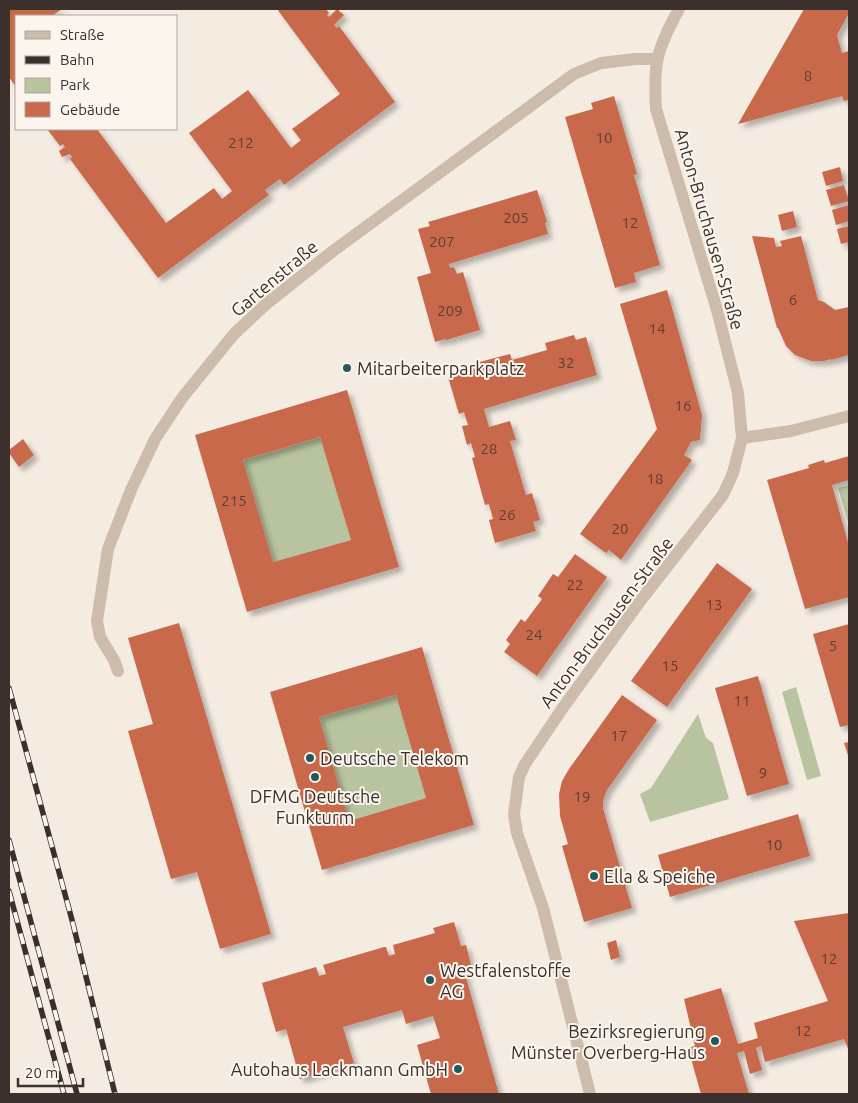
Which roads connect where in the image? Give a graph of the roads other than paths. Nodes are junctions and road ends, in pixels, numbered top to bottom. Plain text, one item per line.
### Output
1 (679, 9) edge
2 (657, 59) junction
3 (849, 416) edge
4 (742, 438) junction
5 (118, 671) dead end
6 (590, 1094) edge

1 - 2 street, Anton-Bruchausen-Straße
2 - 4 street, Anton-Bruchausen-Straße
2 - 5 street, Gartenstraße
3 - 4 street
4 - 6 street, Anton-Bruchausen-Straße

